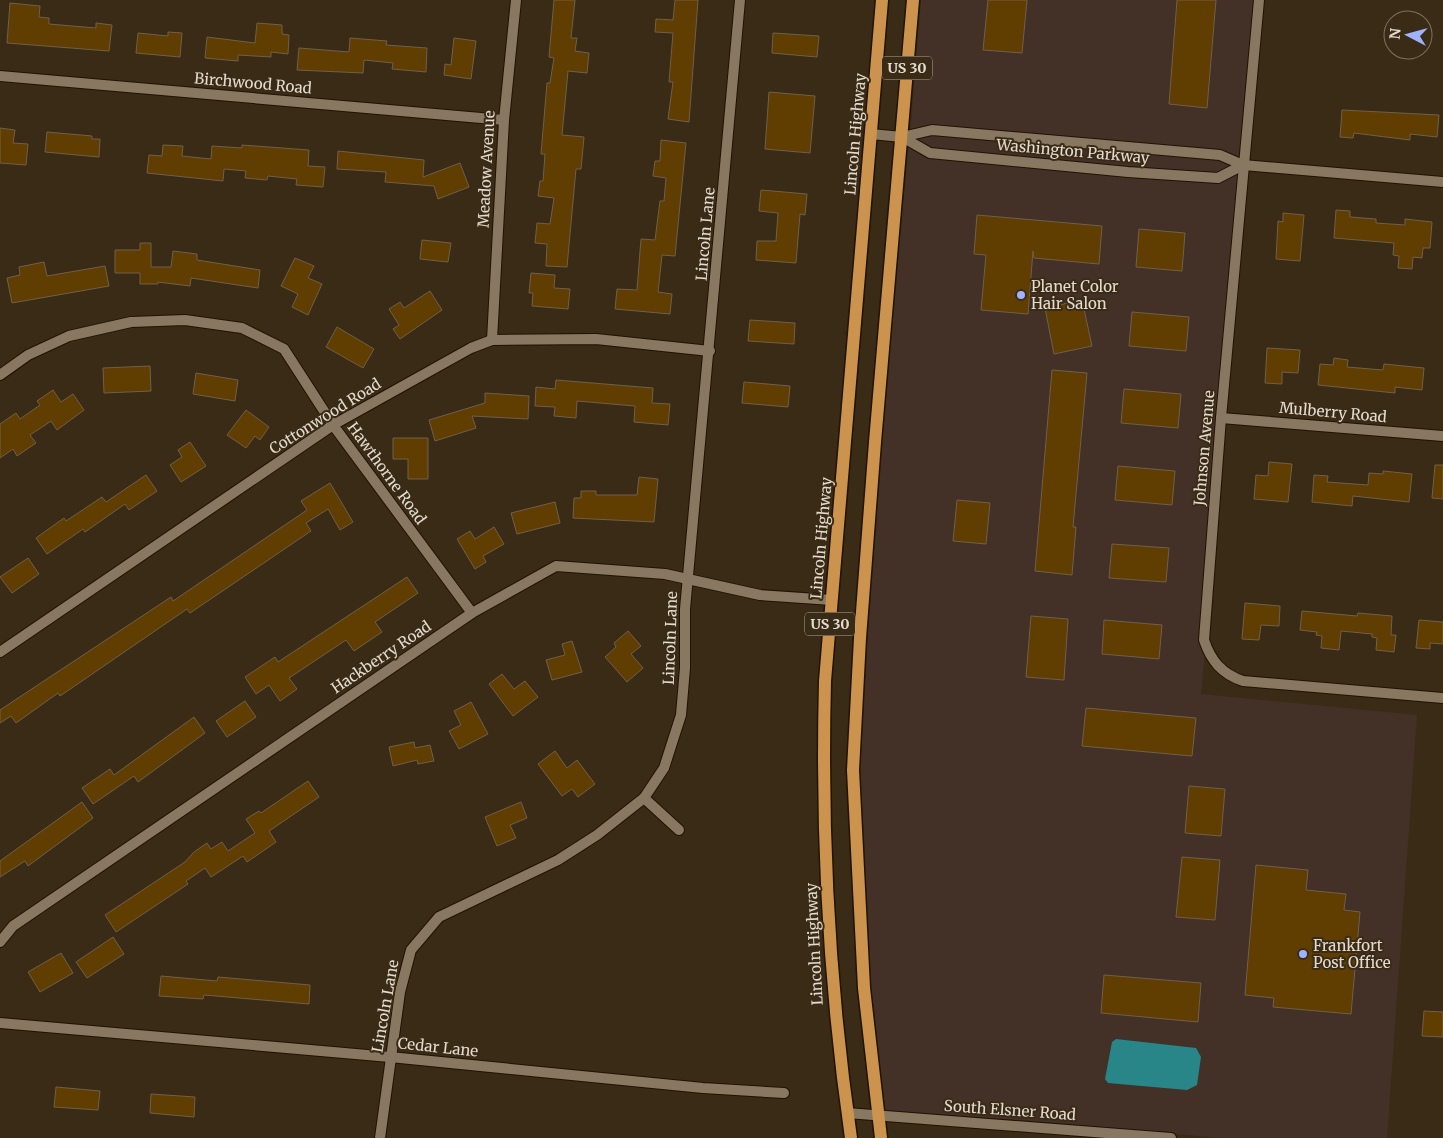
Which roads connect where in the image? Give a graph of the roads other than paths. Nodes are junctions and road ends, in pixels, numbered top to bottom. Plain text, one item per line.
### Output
1 (516, 0) edge
2 (740, 0) edge
3 (882, 0) edge
4 (913, 0) edge
5 (1259, 0) edge
6 (0, 76) edge
7 (504, 120) junction
8 (871, 134) junction
9 (902, 137) junction
10 (1243, 165) junction
11 (1443, 182) edge
12 (492, 340) junction
13 (710, 350) junction
14 (0, 375) edge
15 (1221, 418) junction
16 (333, 425) junction
17 (1443, 436) edge
18 (688, 578) junction
19 (832, 600) junction
20 (472, 613) junction
21 (0, 652) edge
22 (1443, 698) edge
23 (644, 798) junction
24 (679, 830) dead end
25 (0, 942) edge
26 (0, 1023) edge
27 (390, 1057) junction
28 (784, 1093) dead end
29 (847, 1113) junction
30 (878, 1116) junction
31 (380, 1138) edge
32 (851, 1138) edge
33 (881, 1138) edge
34 (1171, 1138) edge

1 - 7 street, Meadow Avenue
2 - 13 street, Lincoln Lane
3 - 8 main road, Lincoln Highway / US 30
4 - 9 main road, US 30
5 - 10 street, Johnson Avenue
6 - 7 street, Birchwood Road
7 - 12 street, Meadow Avenue
8 - 9 street, Washington Parkway
8 - 19 main road, Lincoln Highway / US 30
9 - 10 street, Washington Parkway
9 - 10 street, Washington Parkway
9 - 30 main road, US 30
10 - 11 street, Washington Parkway
10 - 15 street, Johnson Avenue
12 - 13 street, Cottonwood Road
12 - 16 street, Cottonwood Road
13 - 18 street, Lincoln Lane
14 - 16 street, Hawthorne Road
15 - 17 street, Mulberry Road
15 - 22 street, Johnson Avenue
16 - 20 street, Hawthorne Road
16 - 21 street, Cottonwood Road
18 - 19 street, Hackberry Road
18 - 20 street, Hackberry Road
18 - 23 street, Lincoln Lane
19 - 29 main road, Lincoln Highway / US 30
20 - 25 street, Hackberry Road
23 - 24 street
23 - 27 street, Lincoln Lane
26 - 27 street, Cedar Lane
27 - 28 street, Cedar Lane
27 - 31 street, Lincoln Lane
29 - 30 street, South Elsner Road
29 - 32 main road, Lincoln Highway / US 30
30 - 33 main road, US 30
30 - 34 street, South Elsner Road

